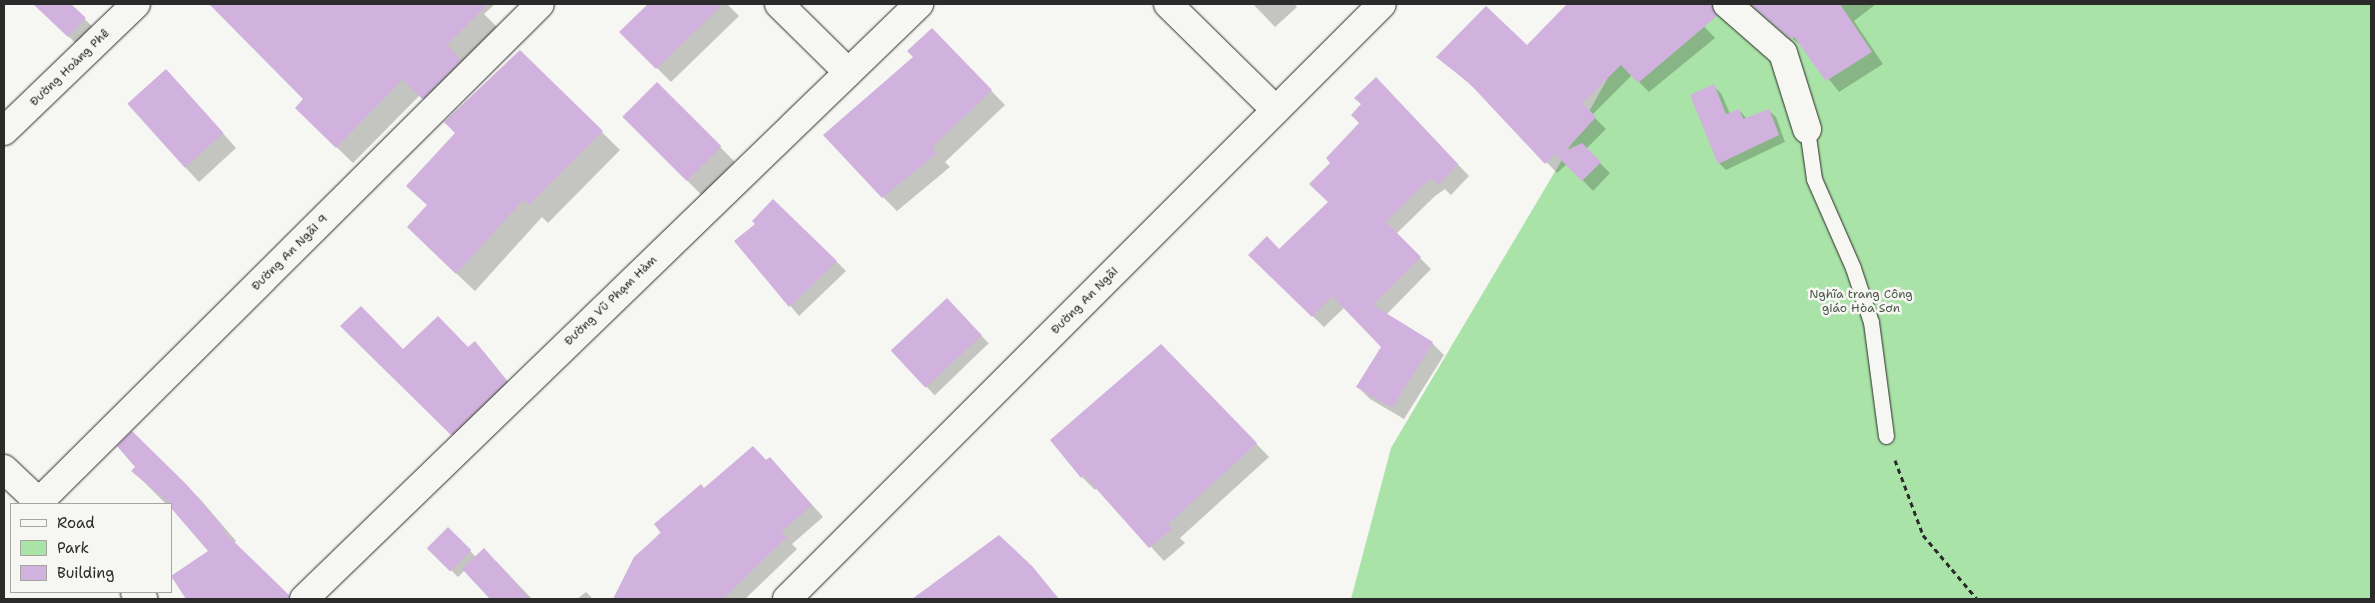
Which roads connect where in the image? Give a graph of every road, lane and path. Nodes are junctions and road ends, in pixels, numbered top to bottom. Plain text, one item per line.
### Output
1 (136, 4) edge
2 (540, 4) edge
3 (779, 4) edge
4 (919, 4) edge
5 (1168, 4) edge
6 (1382, 4) edge
7 (1727, 4) edge
8 (848, 72) junction
9 (1276, 110) junction
10 (1807, 130) joint
11 (4, 131) edge
12 (1886, 436) joint
13 (4, 469) edge
14 (40, 503) edge
15 (304, 599) edge
16 (787, 599) edge
17 (1977, 599) edge

1 - 11 street, Đường Hoàng Phê
2 - 14 street, Đường An Ngãi 9
3 - 8 street
4 - 8 street, Đường Vũ Phạm Hàm
5 - 9 street
6 - 9 street, Đường An Ngãi
7 - 10 street
8 - 15 street, Đường Vũ Phạm Hàm
9 - 16 street, Đường An Ngãi
10 - 12 lane
12 - 17 path
13 - 14 street

